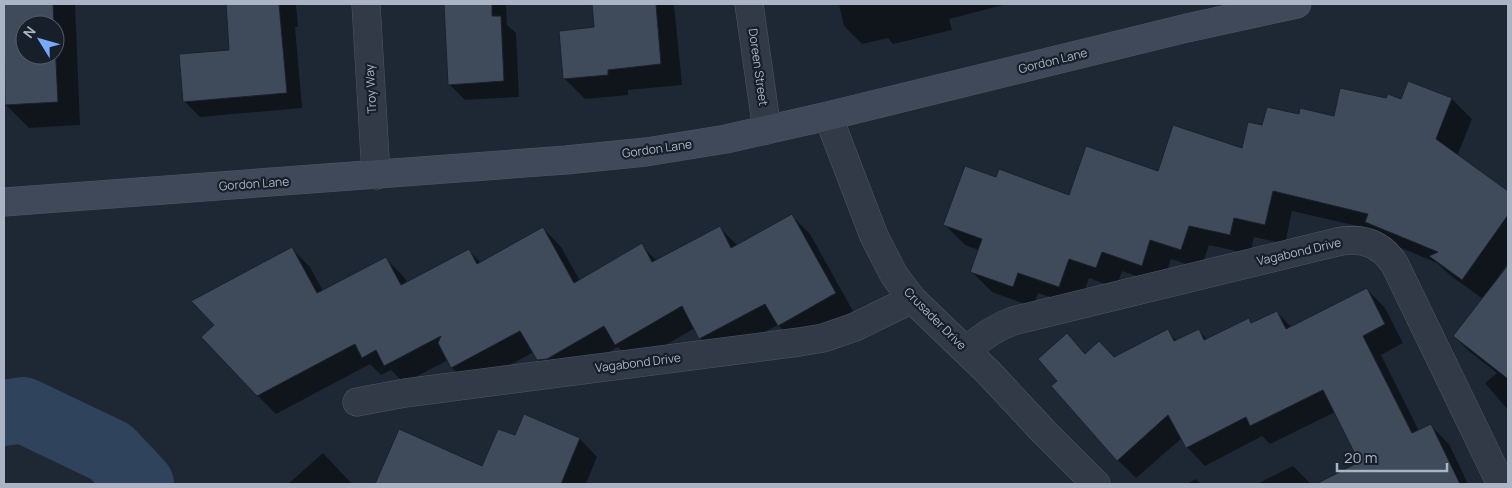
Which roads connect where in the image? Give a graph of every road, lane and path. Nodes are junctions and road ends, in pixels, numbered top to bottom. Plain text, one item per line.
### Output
1 (366, 4) edge
2 (749, 4) edge
3 (1297, 4) edge
4 (828, 116) junction
5 (767, 130) junction
6 (376, 174) junction
7 (4, 202) edge
8 (912, 299) junction
9 (966, 351) junction
10 (357, 402) dead end
11 (1096, 484) edge
12 (1501, 484) edge

1 - 6 street, Troy Way
2 - 5 street, Doreen Street
3 - 4 street, Gordon Lane
4 - 5 street, Gordon Lane
4 - 8 street, Crusader Drive
5 - 6 street, Gordon Lane
6 - 7 street, Gordon Lane
8 - 9 street, Crusader Drive
8 - 10 street, Vagabond Drive
9 - 11 street, Crusader Drive
9 - 12 street, Vagabond Drive

